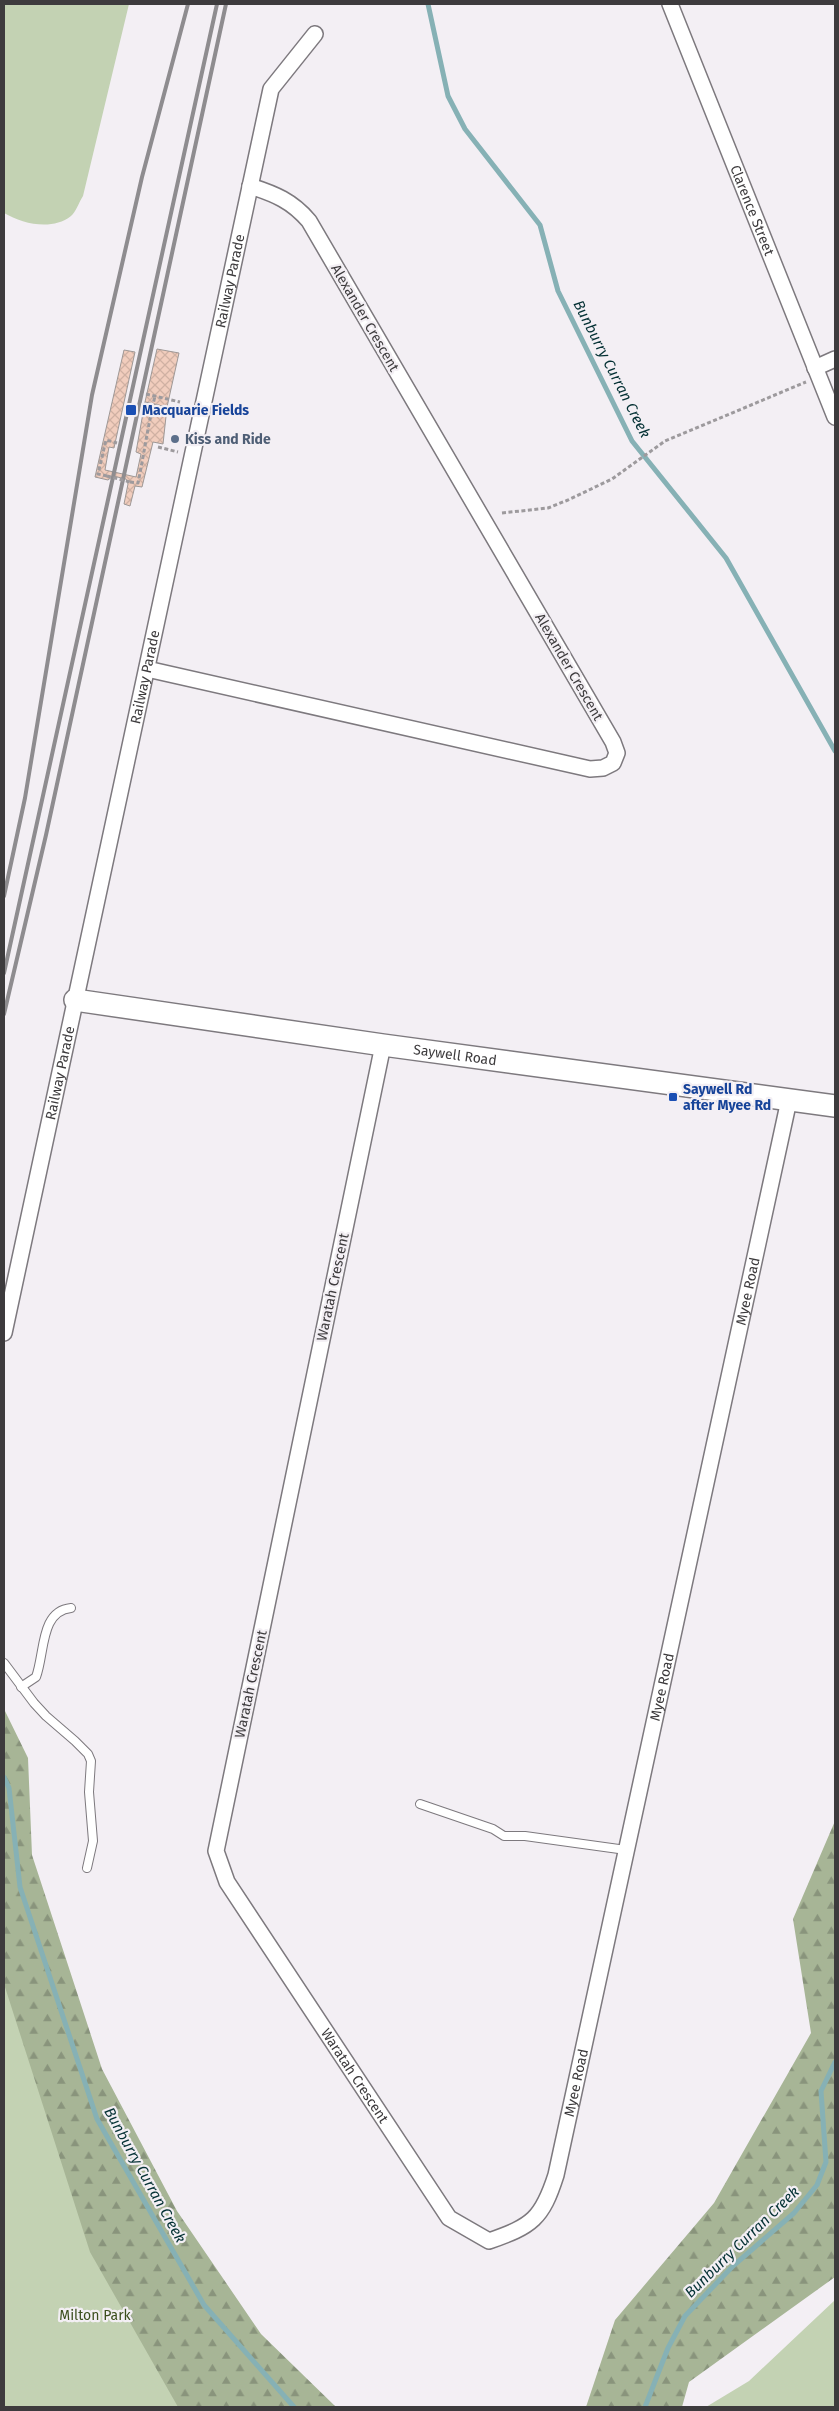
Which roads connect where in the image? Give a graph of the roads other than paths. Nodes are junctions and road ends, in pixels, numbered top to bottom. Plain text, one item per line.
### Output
1 (670, 4) edge
2 (315, 34) dead end
3 (250, 186) junction
4 (835, 359) edge
5 (815, 368) junction
6 (835, 418) edge
7 (147, 669) junction
8 (75, 1000) junction
9 (383, 1046) junction
10 (789, 1100) junction
11 (835, 1106) edge
12 (4, 1333) edge
13 (71, 1608) dead end
14 (4, 1663) edge
15 (21, 1687) junction
16 (420, 1804) dead end
17 (626, 1850) junction
18 (87, 1868) dead end
19 (489, 2241) joint

1 - 5 street, Clarence Street
2 - 3 street, Railway Parade
3 - 7 street, Railway Parade
3 - 7 street, Alexander Crescent
4 - 5 street
5 - 6 street, Clarence Street
7 - 8 street, Railway Parade
8 - 9 street, Saywell Road
8 - 12 street, Railway Parade
9 - 10 street, Saywell Road
9 - 19 street, Waratah Crescent
10 - 11 street, Saywell Road
10 - 17 street, Myee Road
13 - 15 lane
14 - 15 lane
15 - 18 lane
16 - 17 lane
17 - 19 street, Myee Road

